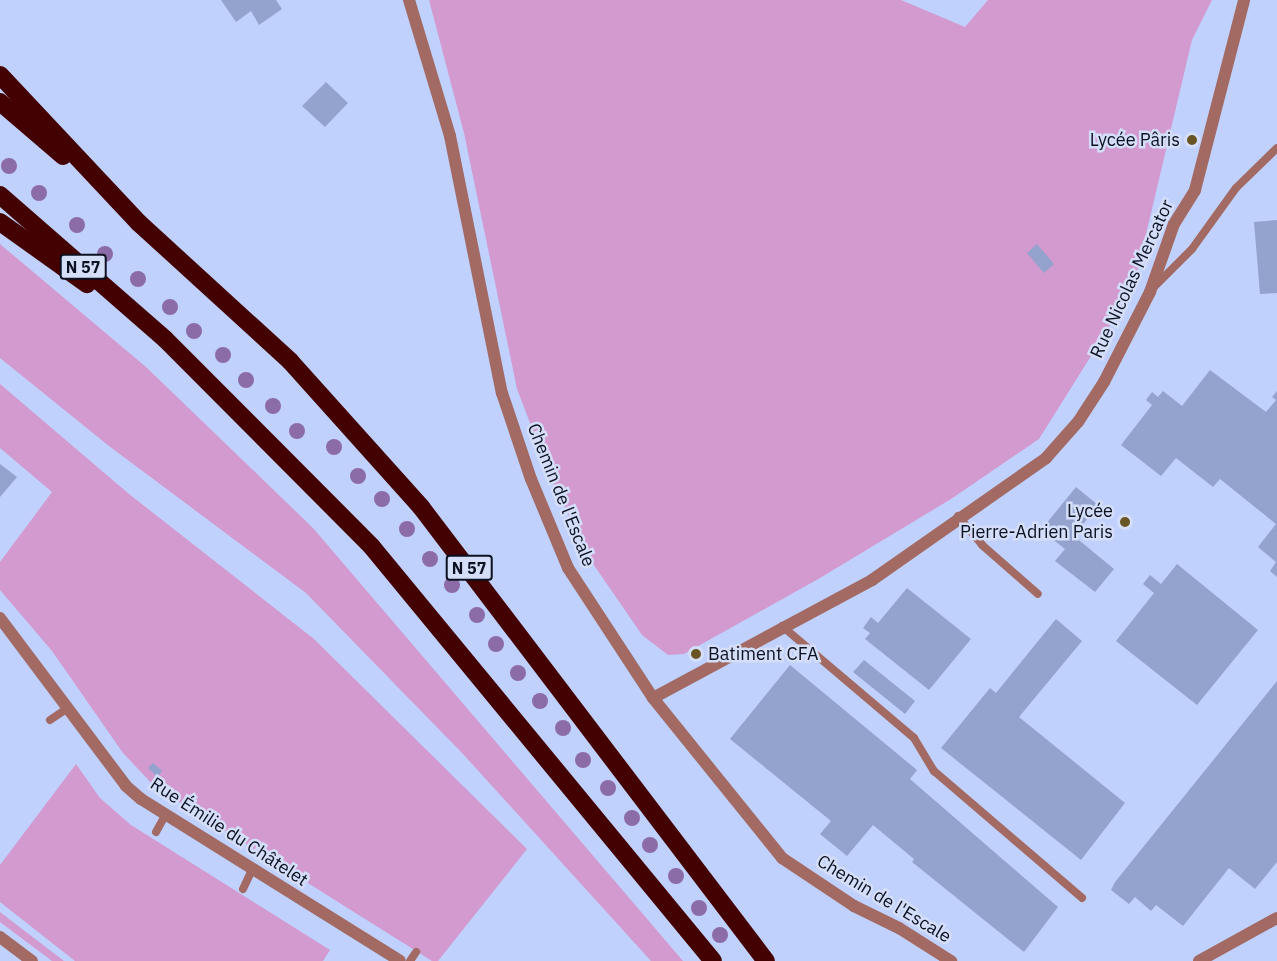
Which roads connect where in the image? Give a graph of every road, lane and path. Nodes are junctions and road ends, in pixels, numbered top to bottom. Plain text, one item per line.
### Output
1 (409, 0) edge
2 (1244, 0) edge
3 (0, 75) edge
4 (0, 102) edge
5 (1277, 148) edge
6 (0, 195) edge
7 (130, 214) junction
8 (0, 222) edge
9 (1150, 292) junction
10 (165, 339) junction
11 (958, 516) junction
12 (1038, 594) dead end
13 (0, 618) edge
14 (782, 626) junction
15 (653, 698) junction
16 (69, 707) junction
17 (50, 720) dead end
18 (166, 814) junction
19 (156, 832) dead end
20 (252, 870) junction
21 (243, 889) dead end
22 (1082, 898) dead end
23 (1277, 918) edge
24 (0, 937) edge
25 (416, 952) dead end
26 (32, 961) edge
27 (400, 961) edge
28 (410, 961) edge
29 (713, 961) edge
30 (766, 961) edge
31 (951, 961) edge
32 (1199, 961) edge

1 - 15 street, Chemin de l'Escale
2 - 9 street, Rue Nicolas Mercator
3 - 7 highway
4 - 7 highway, N 57
5 - 9 lane
6 - 10 highway, N 57
7 - 30 highway, N 57
8 - 10 highway
9 - 11 street, Rue Nicolas Mercator
10 - 29 highway, N 57
11 - 12 lane
11 - 14 street, Rue Nicolas Mercator
13 - 16 street, Rue Émilie du Châtelet
14 - 15 street, Rue Nicolas Mercator
14 - 22 lane
15 - 31 street, Chemin de l'Escale
16 - 17 lane
16 - 18 street, Rue Émilie du Châtelet
18 - 19 lane
18 - 20 street, Rue Émilie du Châtelet
20 - 21 lane
20 - 27 street, Rue Émilie du Châtelet
23 - 32 street
24 - 26 street
25 - 28 lane

